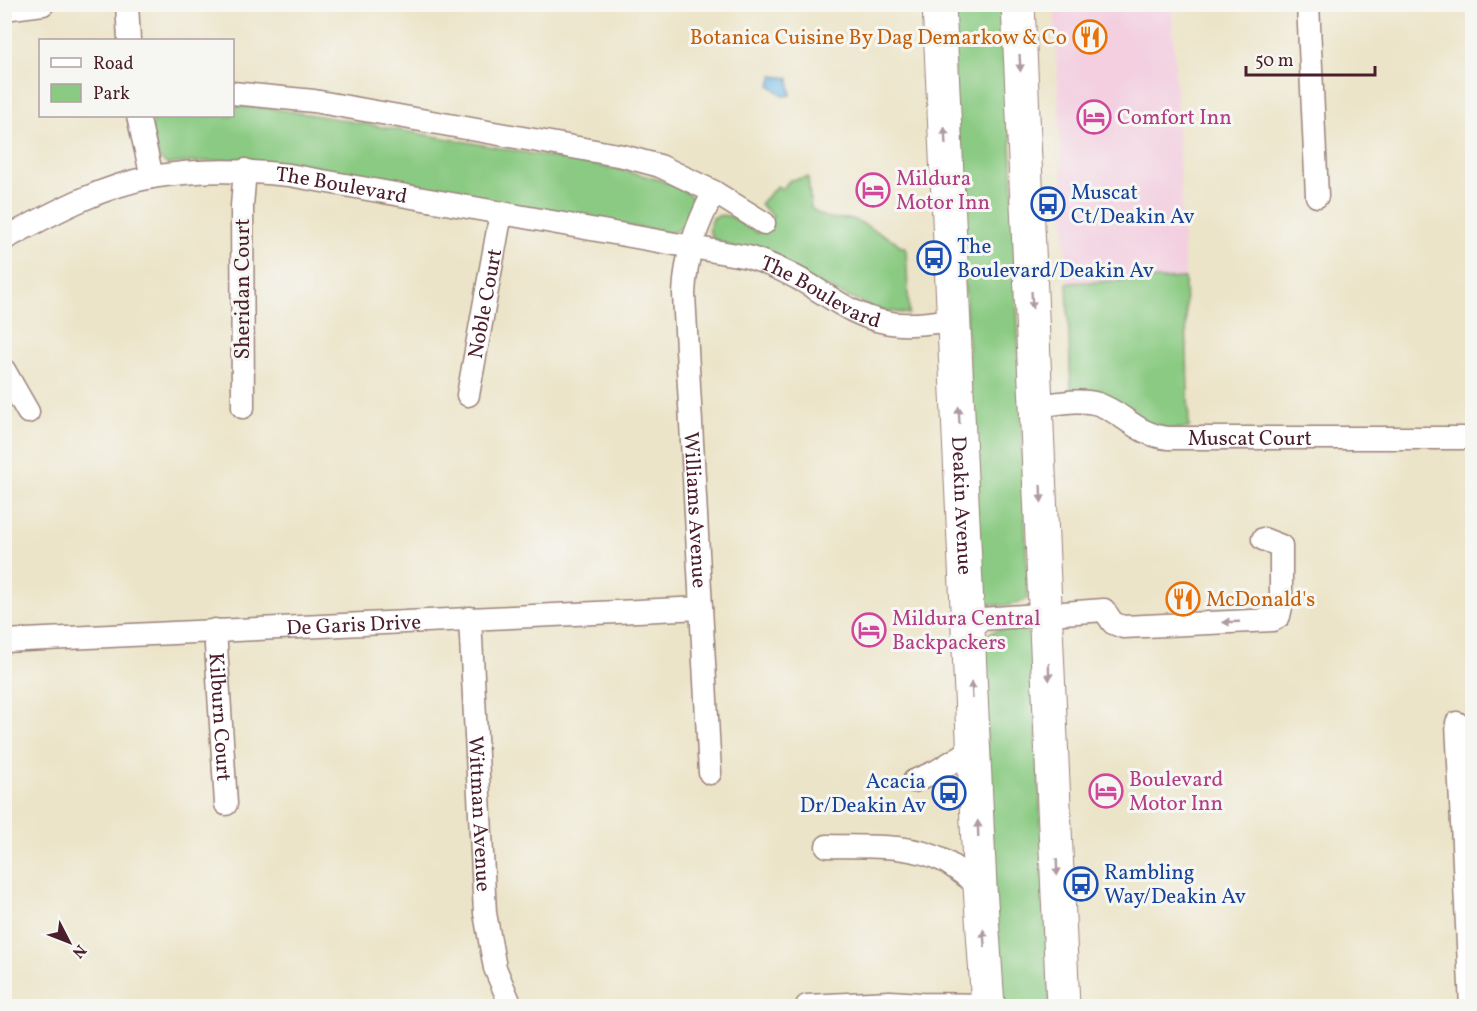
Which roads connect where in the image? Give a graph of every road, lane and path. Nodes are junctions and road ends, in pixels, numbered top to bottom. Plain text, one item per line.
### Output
1 (43, 4) edge
2 (127, 4) edge
3 (939, 4) edge
4 (1017, 4) edge
5 (1308, 4) edge
6 (4, 9) edge
7 (129, 39) edge
8 (234, 93) edge
9 (138, 117) edge
10 (245, 170) junction
11 (152, 177) junction
12 (714, 192) junction
13 (1317, 196) dead end
14 (501, 213) junction
15 (764, 223) dead end
16 (4, 239) edge
17 (690, 246) junction
18 (954, 320) junction
19 (4, 370) edge
20 (468, 395) dead end
21 (1037, 406) junction
22 (243, 407) dead end
23 (28, 412) dead end
24 (1473, 438) edge
25 (1263, 539) dead end
26 (1269, 566) dead end
27 (701, 608) junction
28 (1046, 614) junction
29 (470, 618) junction
30 (969, 620) junction
31 (1265, 621) junction
32 (215, 630) junction
33 (4, 641) edge
34 (1457, 723) dead end
35 (975, 748) junction
36 (711, 773) dead end
37 (914, 781) dead end
38 (226, 804) dead end
39 (827, 846) dead end
40 (981, 888) junction
41 (988, 1000) edge
42 (511, 1006) edge
43 (807, 1006) edge
44 (1063, 1006) edge
45 (1471, 1006) edge

1 - 6 street
2 - 7 street
18 -> 3 highway, Deakin Avenue
4 -> 21 highway
5 - 13 street
8 - 12 street
9 - 11 street
10 - 11 street, The Boulevard
10 - 14 street, The Boulevard
10 - 22 street, Sheridan Court
11 - 16 street, The Boulevard
12 - 15 street
12 - 17 street
14 - 17 street, The Boulevard
14 - 20 street, Noble Court
17 - 18 street, The Boulevard
17 - 27 street, Williams Avenue
30 -> 18 highway, Deakin Avenue
19 - 23 street
21 - 24 street, Muscat Court
21 -> 28 highway
25 - 31 street
26 - 31 street
27 - 29 street, De Garis Drive
27 - 36 street, Williams Avenue
28 - 30 street
31 -> 28 street
28 -> 44 highway
29 - 32 street, De Garis Drive
29 - 42 street, Wittman Avenue
35 -> 30 highway, Deakin Avenue
32 - 33 street, De Garis Drive
32 - 38 street, Kilburn Court
34 - 45 street
35 - 37 street
40 -> 35 highway, Deakin Avenue
39 - 40 street
41 -> 40 highway, Deakin Avenue
41 - 43 street

